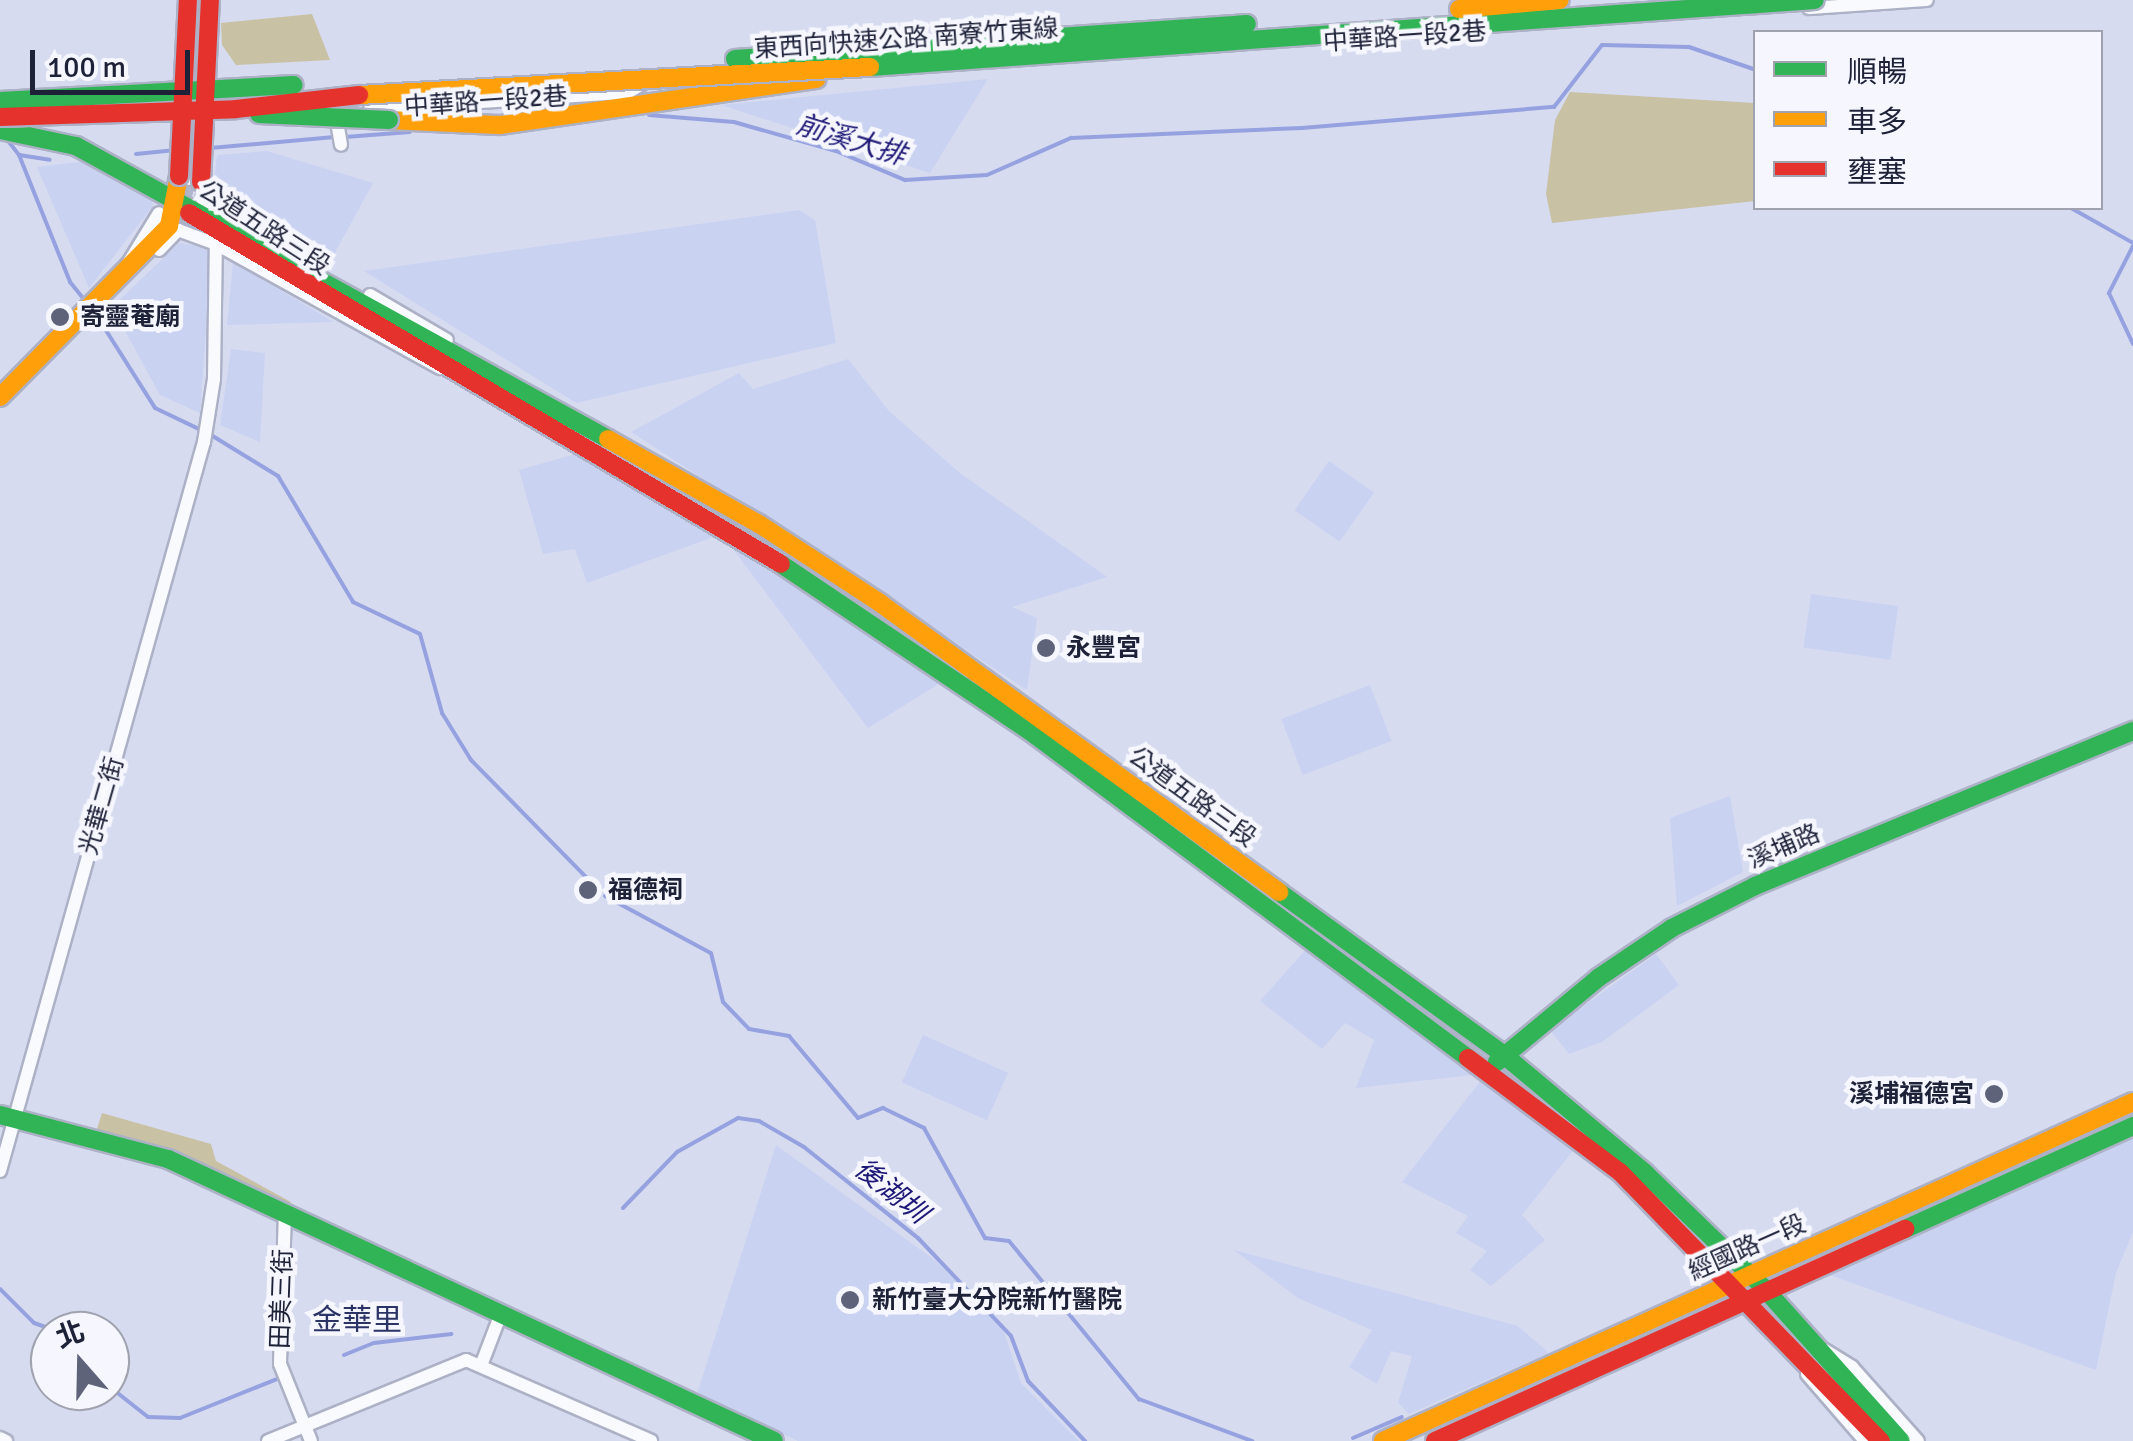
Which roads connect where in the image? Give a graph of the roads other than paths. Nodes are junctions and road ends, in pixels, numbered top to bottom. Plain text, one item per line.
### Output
1 (188, 0) edge
2 (210, 0) edge
3 (1560, 0) edge
4 (1814, 0) edge
5 (1926, 0) edge
6 (814, 66) junction
7 (884, 72) junction
8 (832, 76) junction
9 (0, 101) edge
10 (236, 109) junction
11 (369, 110) junction
12 (302, 114) junction
13 (0, 117) edge
14 (193, 122) junction
15 (337, 122) junction
16 (0, 130) edge
17 (341, 145) dead end
18 (186, 179) junction
19 (177, 203) junction
20 (160, 213) dead end
21 (216, 244) junction
22 (124, 274) junction
23 (474, 360) junction
24 (459, 375) junction
25 (0, 396) edge
26 (646, 460) junction
27 (636, 477) junction
28 (2133, 731) edge
29 (1504, 1055) junction
30 (1490, 1070) junction
31 (2133, 1102) edge
32 (7, 1117) edge
33 (2133, 1126) edge
34 (0, 1171) edge
35 (285, 1212) junction
36 (1749, 1274) junction
37 (1729, 1284) junction
38 (1764, 1288) junction
39 (1743, 1299) junction
40 (500, 1316) junction
41 (1825, 1350) junction
42 (1802, 1362) junction
43 (482, 1364) junction
44 (304, 1425) junction
45 (268, 1441) edge
46 (312, 1441) edge
47 (652, 1441) edge
48 (774, 1441) edge
49 (1383, 1441) edge
50 (1435, 1441) edge
51 (1865, 1441) edge
52 (1881, 1441) edge
53 (1901, 1441) edge
54 (1918, 1441) edge

1 - 18 main road, bridge
2 - 18 main road, bridge
3 - 9 main road, 東西向快速公路 南寮竹東線, bridge
4 - 10 main road, 東西向快速公路 南寮竹東線, bridge
5 - 7 street, 中華路一段2巷
6 - 7 street, 中華路一段2巷
6 - 8 street
6 - 11 street, 中華路一段2巷
7 - 8 street, 中華路一段2巷
8 - 10 main road, bridge
10 - 13 main road, 東西向快速公路 南寮竹東線, bridge
11 - 12 street, 中華路一段2巷
11 - 15 street, 中華路一段2巷
12 - 14 street, 中華路一段2巷
12 - 15 street, 中華路一段2巷
14 - 18 street
14 - 18 street, 中華路一段2巷
15 - 17 street
16 - 19 main road
18 - 19 main road
18 - 23 street, 公道五路三段
19 - 22 main road
19 - 23 main road, 公道五路三段
19 - 24 main road, 公道五路三段
20 - 22 street
21 - 22 street, 公道五路三段
21 - 24 street, 公道五路三段
21 - 32 street, 光華二街
22 - 25 main road
23 - 26 main road, 公道五路三段
24 - 27 main road, 公道五路三段
26 - 27 street
26 - 29 main road, 公道五路三段
27 - 30 main road, 公道五路三段
28 - 29 main road, 溪埔路
29 - 30 main road, 溪埔路
29 - 36 main road, 公道五路三段
30 - 37 main road, 公道五路三段
31 - 36 main road, 經國路一段
32 - 34 street, 光華二街
32 - 35 main road
33 - 38 main road, 經國路一段
35 - 40 main road
35 - 44 street, 田美三街
36 - 37 main road, 經國路一段
36 - 38 main road, 公道五路三段
37 - 39 main road, 公道五路三段
37 - 49 main road, 經國路一段
38 - 39 main road, 經國路一段
38 - 41 main road, 公道五路三段
39 - 42 main road, 公道五路三段
39 - 50 main road, 經國路一段
40 - 43 street
40 - 48 main road
41 - 53 main road, 公道五路三段
41 - 54 street, 公道五路三段
42 - 51 street, 公道五路三段
42 - 52 main road, 公道五路三段
43 - 44 street
43 - 47 street
44 - 45 street
44 - 46 street, 田美三街

